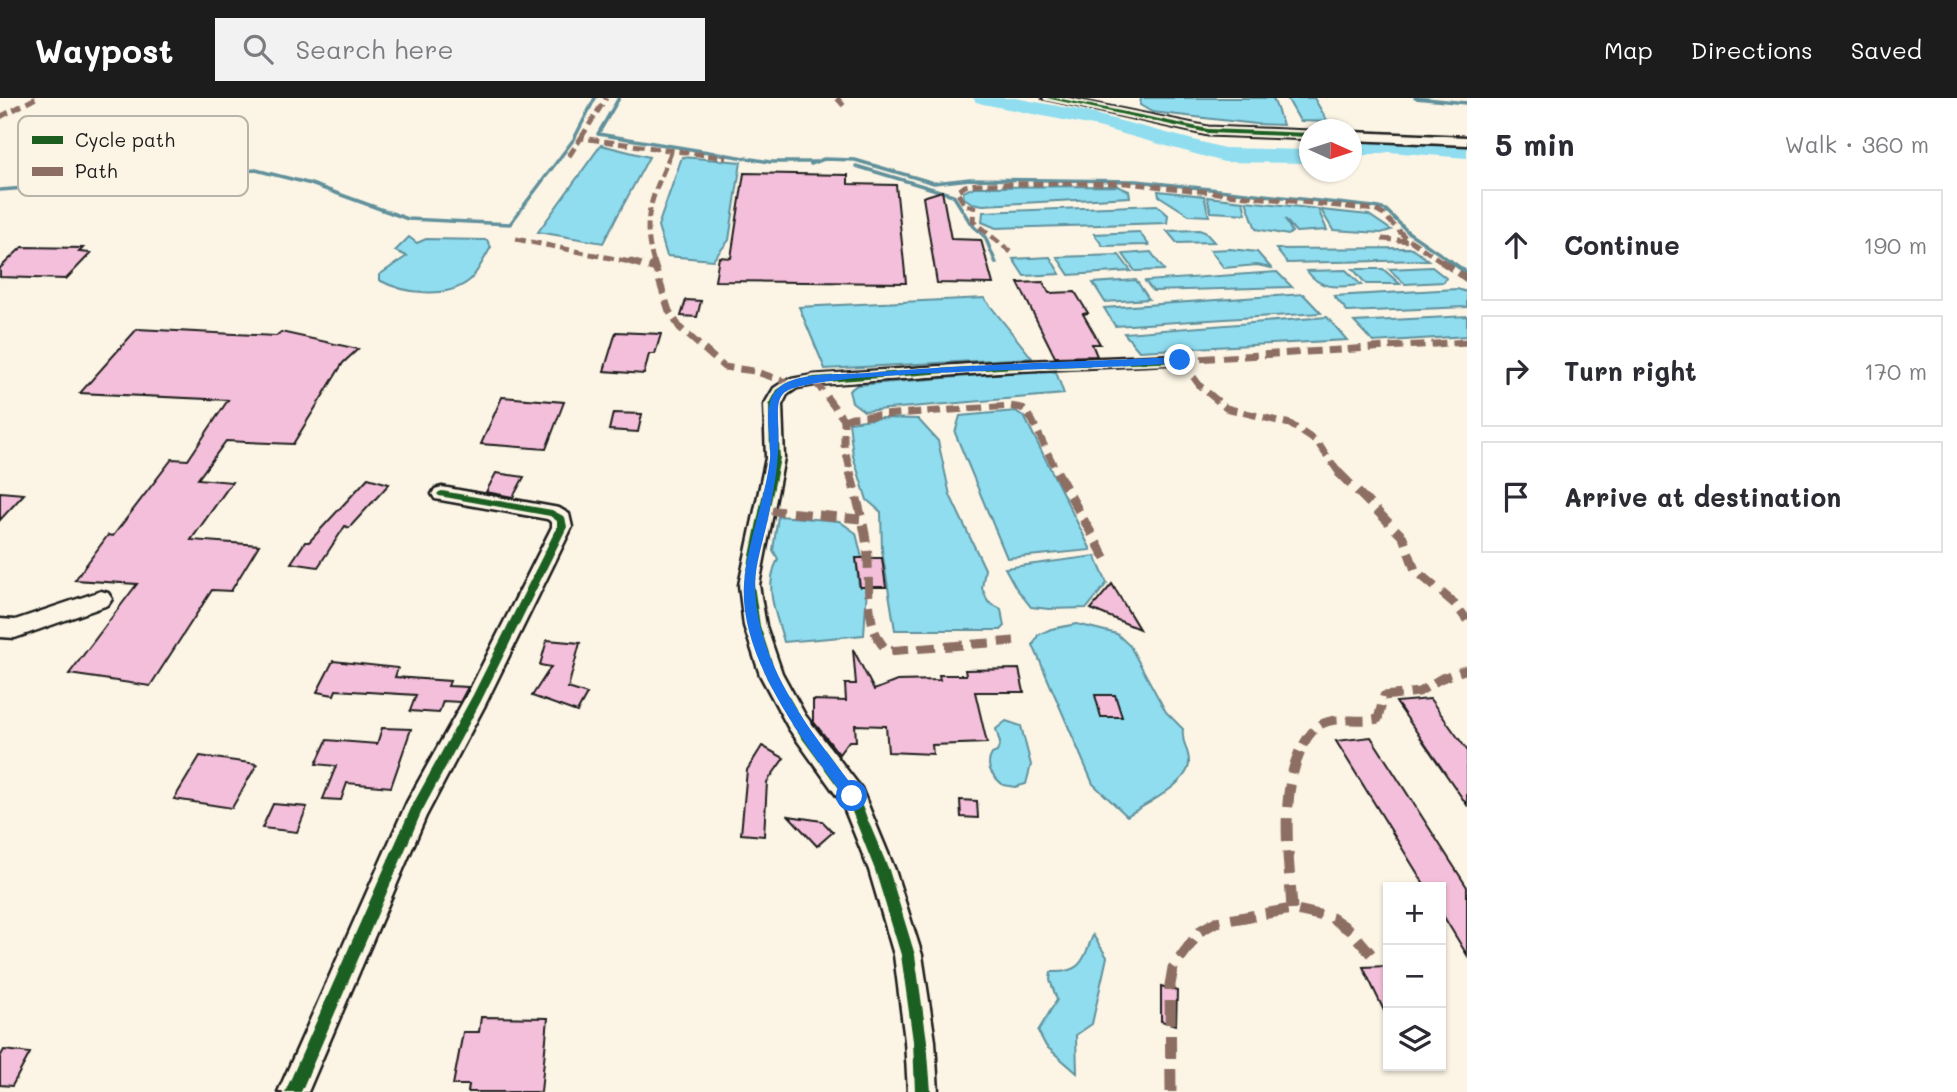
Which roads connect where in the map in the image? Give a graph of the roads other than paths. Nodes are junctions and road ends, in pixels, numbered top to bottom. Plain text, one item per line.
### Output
1 (1049, 98) edge
2 (1299, 135) edge
3 (1362, 136) edge
4 (1467, 141) edge
5 (1180, 360) dead end
6 (442, 494) dead end
7 (101, 599) dead end
8 (0, 628) edge
9 (293, 1092) edge
10 (923, 1092) edge

1 - 2 street
3 - 4 street
5 - 10 street
6 - 9 street
7 - 8 street

